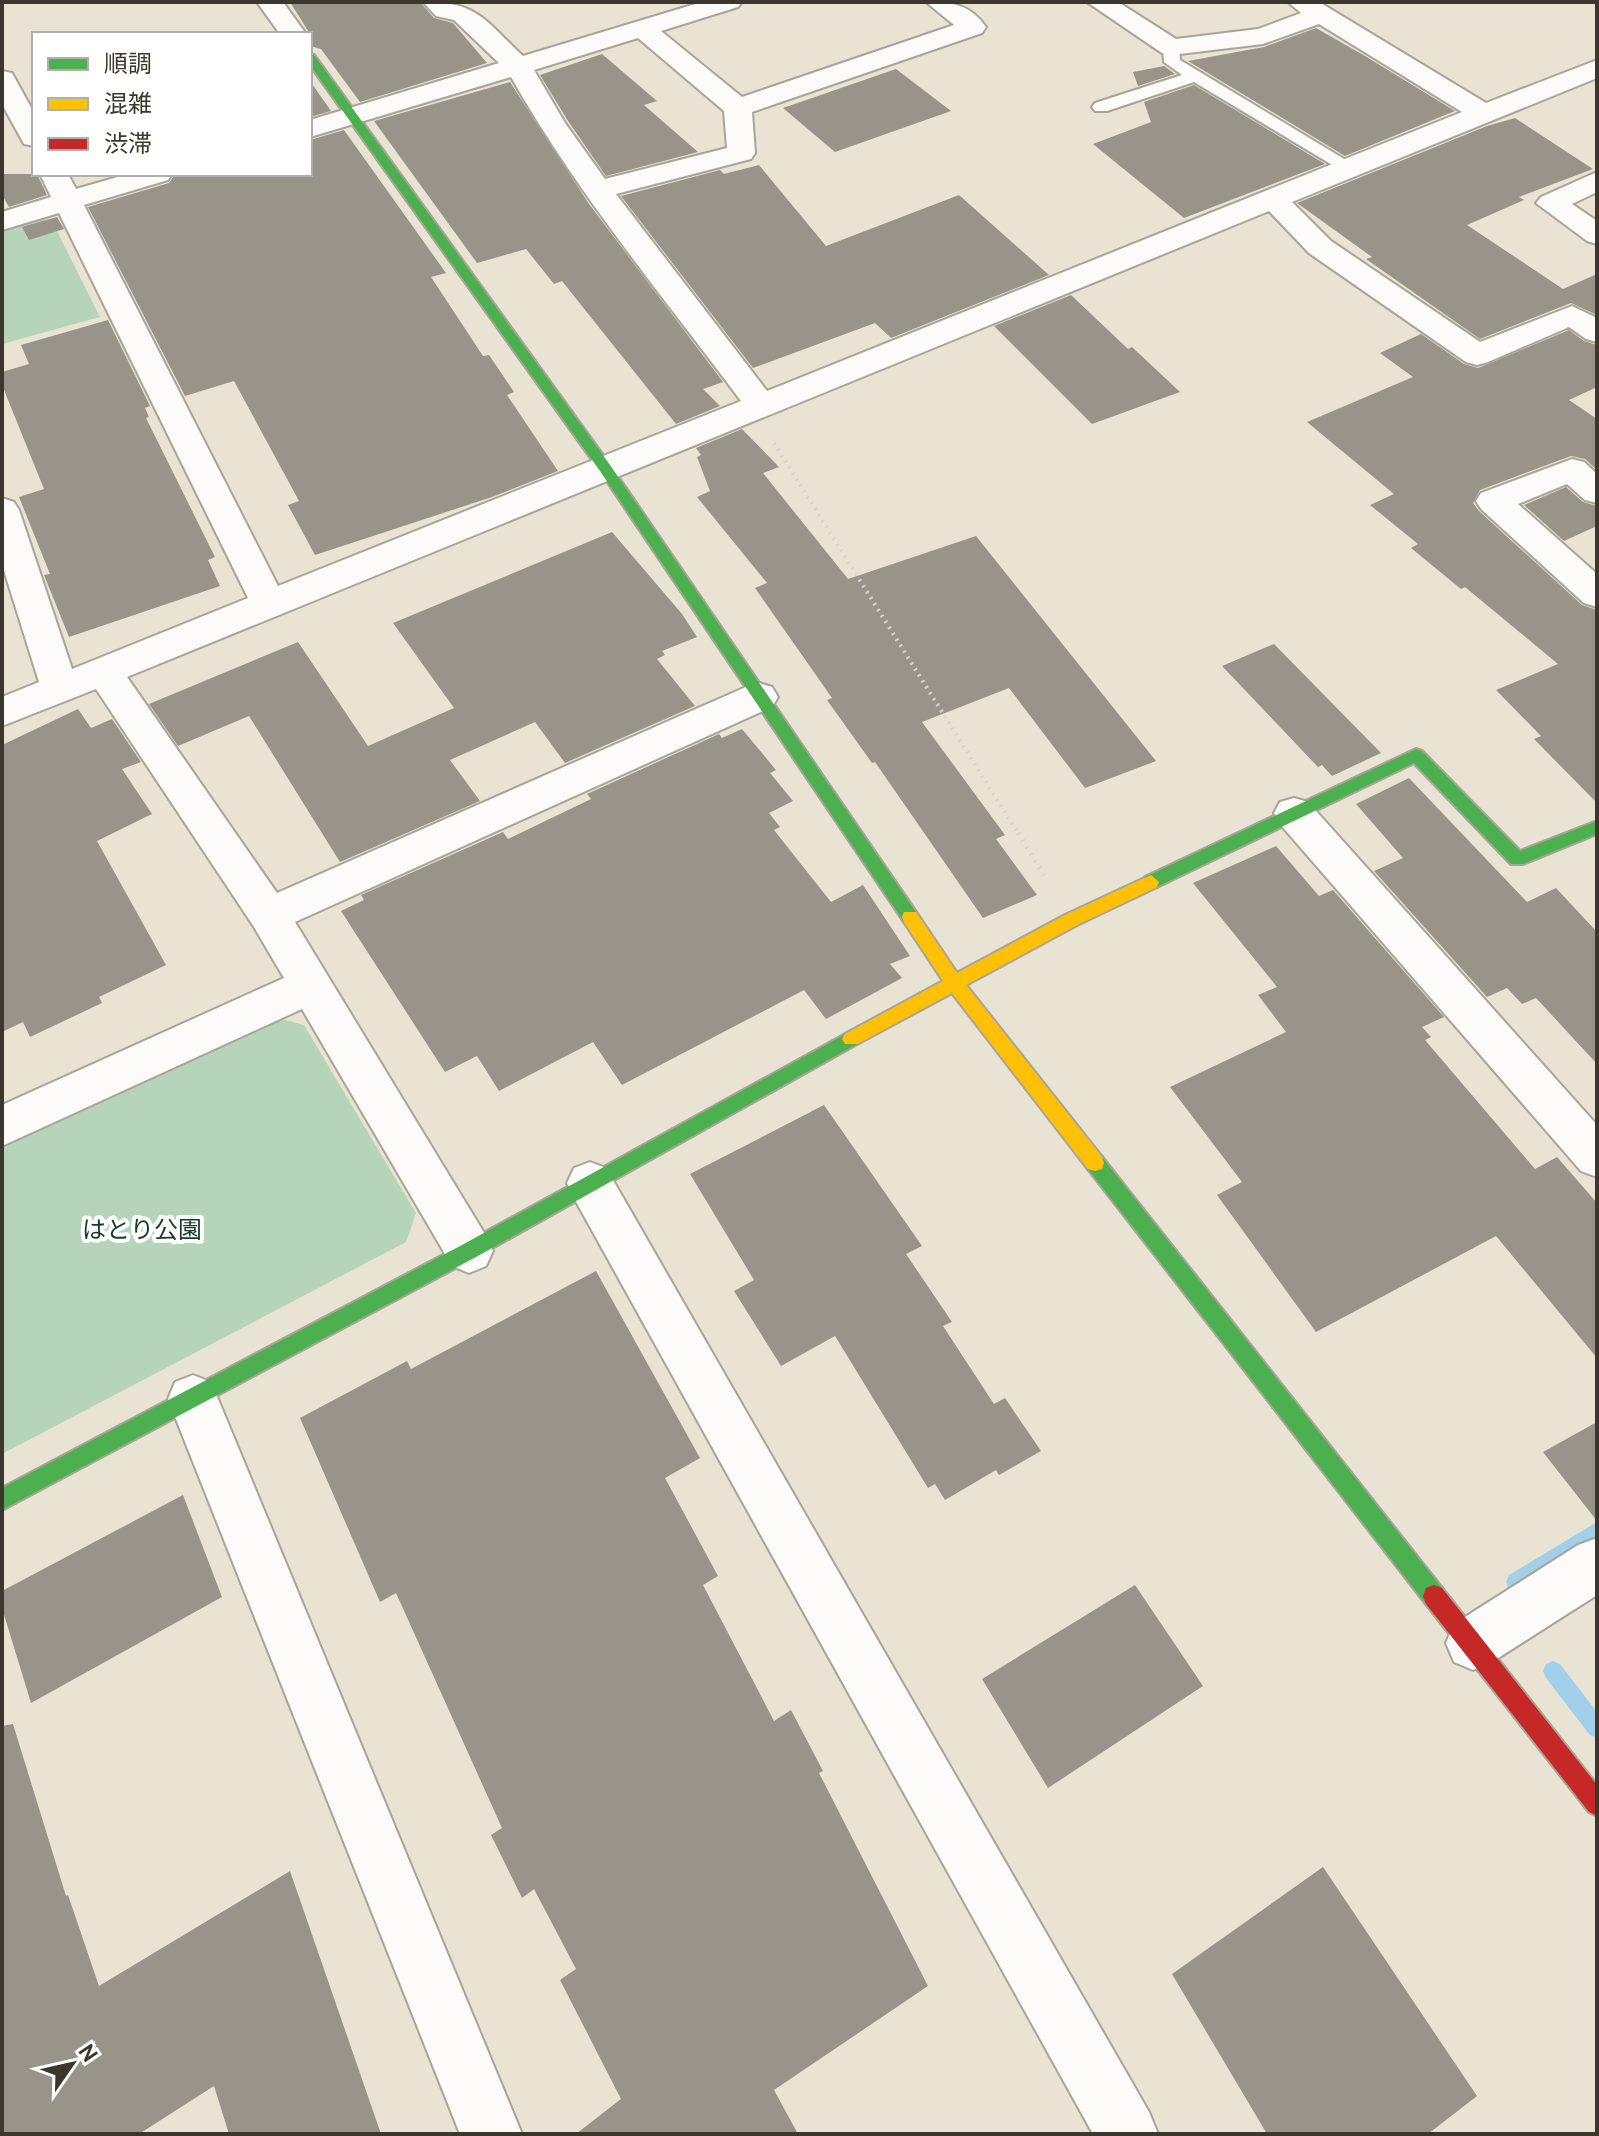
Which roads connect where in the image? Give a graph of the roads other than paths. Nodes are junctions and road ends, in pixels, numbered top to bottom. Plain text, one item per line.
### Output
1 (270, 2) edge
2 (729, 2) edge
3 (939, 2) edge
4 (1100, 2) edge
5 (463, 7) edge
6 (1311, 8) edge
7 (643, 29) junction
8 (292, 32) edge
9 (1171, 47) junction
10 (312, 60) edge
11 (520, 68) junction
12 (1597, 68) edge
13 (1196, 76) junction
14 (2, 79) edge
15 (1101, 107) dead end
16 (738, 108) junction
17 (1485, 115) junction
18 (352, 116) junction
19 (312, 128) edge
20 (32, 134) edge
21 (1350, 168) junction
22 (143, 176) edge
23 (1597, 181) edge
24 (61, 187) edge
25 (598, 190) junction
26 (1273, 199) junction
27 (2, 221) edge
28 (1597, 235) edge
29 (1597, 332) edge
30 (757, 406) junction
31 (605, 468) junction
32 (1597, 492) edge
33 (2, 510) edge
34 (1597, 546) edge
35 (1561, 562) junction
36 (1597, 594) edge
37 (269, 604) junction
38 (103, 671) junction
39 (60, 688) junction
40 (759, 697) junction
41 (2, 712) edge
42 (1294, 813) junction
43 (1597, 827) edge
44 (269, 915) junction
45 (954, 982) junction
46 (311, 985) junction
47 (2, 1126) edge
48 (1597, 1157) edge
49 (590, 1183) junction
50 (469, 1251) junction
51 (193, 1399) junction
52 (2, 1499) edge
53 (1597, 1564) edge
54 (1473, 1643) junction
55 (1597, 1804) edge
56 (491, 2134) edge
57 (1127, 2134) edge

1 - 8 street
2 - 7 street
3 - 16 street
4 - 9 street
5 - 11 street
6 - 9 street
6 - 17 street
7 - 11 street
7 - 16 street
9 - 13 lane
10 - 18 street
11 - 18 street
11 - 25 street
12 - 17 street
13 - 15 lane
13 - 21 lane
14 - 20 street
16 - 25 street
17 - 21 street
18 - 19 street
18 - 31 street
21 - 26 street
22 - 24 street
23 - 28 street
24 - 27 street
24 - 37 street
25 - 30 street
26 - 29 street
26 - 30 street
30 - 31 street
31 - 37 street
31 - 40 street
32 - 35 street
33 - 39 street
34 - 35 street
35 - 36 street
37 - 38 street
38 - 39 street
38 - 44 street
39 - 41 street
40 - 44 street
40 - 45 street
42 - 43 street
42 - 45 street
42 - 48 street
44 - 46 street
45 - 49 street
45 - 54 street
46 - 47 street
46 - 50 street
49 - 50 street
49 - 57 street
50 - 51 street
51 - 52 street
51 - 56 street
53 - 54 street
54 - 55 street

